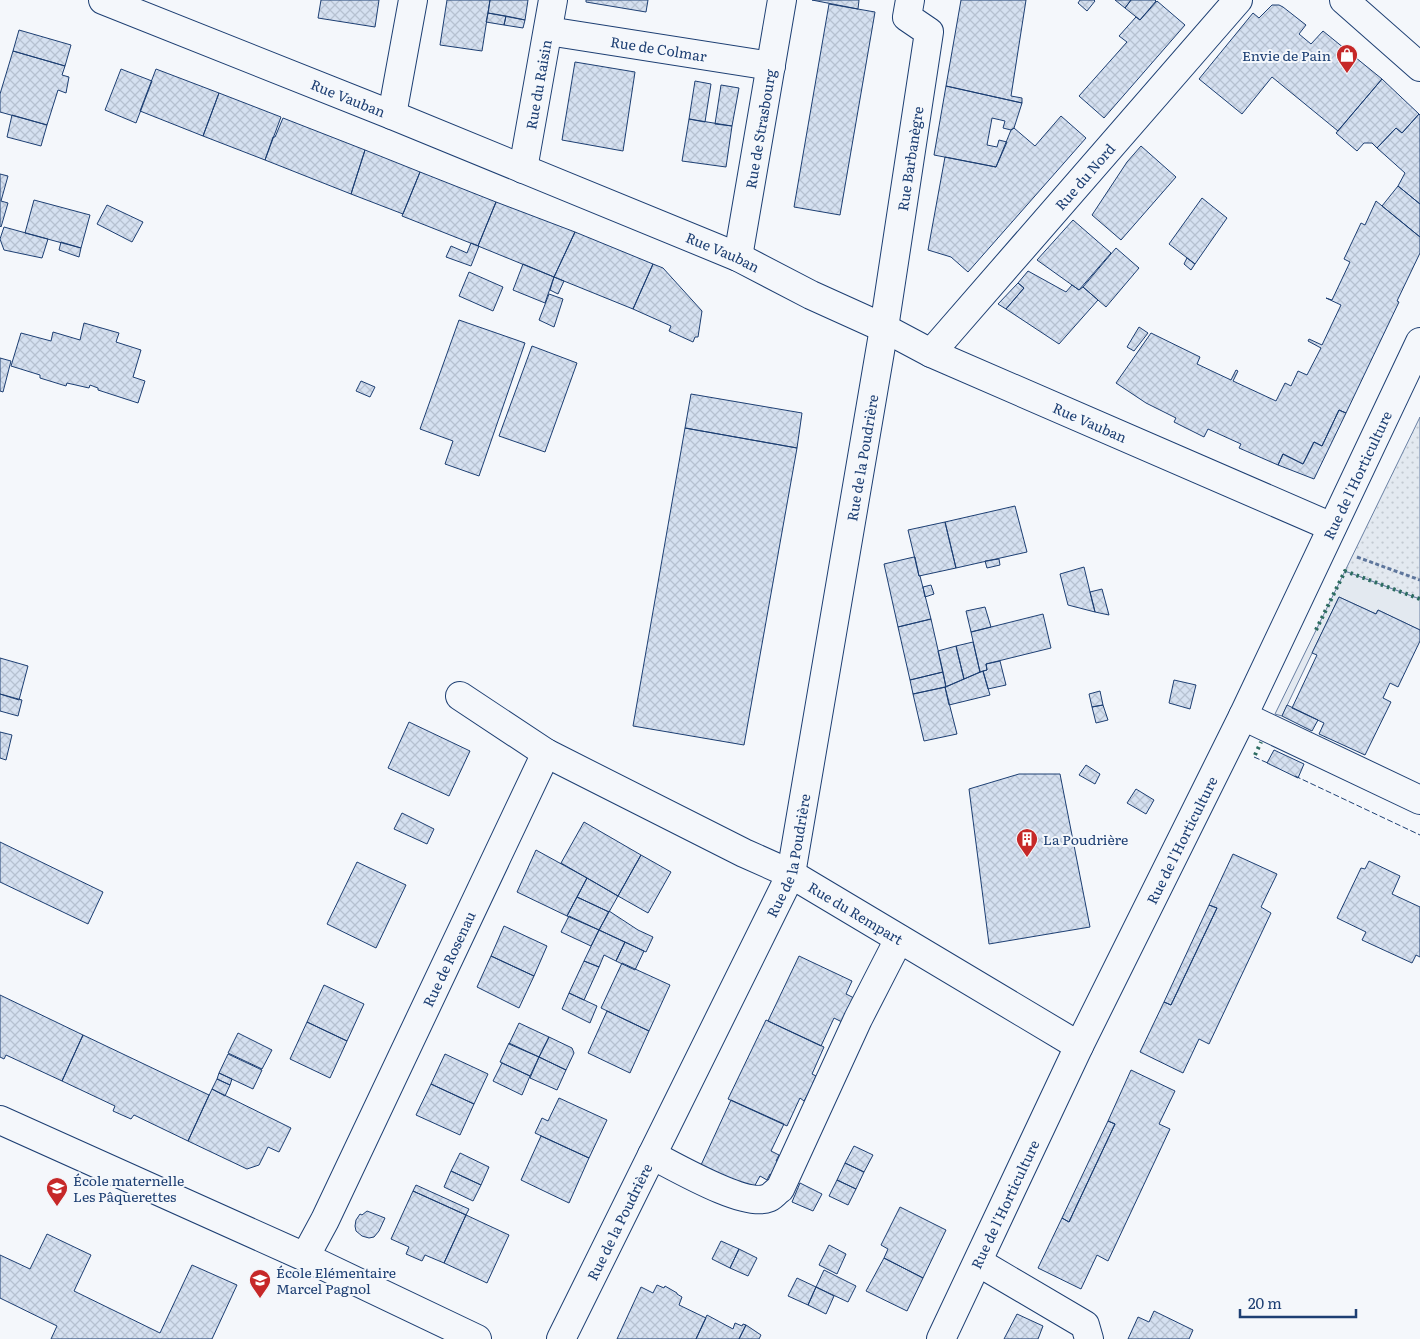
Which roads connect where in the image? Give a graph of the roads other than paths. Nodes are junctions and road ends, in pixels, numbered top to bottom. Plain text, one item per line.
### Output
1 (103, 0) edge
2 (413, 0) edge
3 (553, 0) edge
4 (782, 0) edge
5 (910, 0) edge
6 (1238, 0) edge
7 (1344, 0) edge
8 (548, 31) junction
9 (771, 66) junction
10 (1420, 67) edge
11 (392, 115) junction
12 (523, 169) junction
13 (738, 257) junction
14 (884, 328) junction
15 (1420, 342) edge
16 (931, 353) junction
17 (1328, 536) junction
18 (460, 696) dead end
19 (1243, 716) junction
20 (546, 753) junction
21 (1420, 800) edge
22 (791, 874) junction
23 (899, 939) junction
24 (1079, 1046) junction
25 (0, 1120) edge
26 (652, 1155) junction
27 (305, 1257) junction
28 (978, 1262) junction
29 (477, 1339) edge
30 (561, 1339) edge
31 (942, 1339) edge
32 (1089, 1339) edge

1 - 11 street, Rue Vauban
2 - 11 street
3 - 8 street, Rue du Raisin
4 - 9 street, Rue de Strasbourg
5 - 14 street, Rue Barbanègre
6 - 16 street, Rue du Nord
7 - 10 street
8 - 9 street, Rue de Colmar
8 - 12 street, Rue du Raisin
9 - 13 street, Rue de Strasbourg
11 - 12 street, Rue Vauban
12 - 13 street, Rue Vauban
13 - 14 street, Rue Vauban
14 - 16 street, Rue Vauban
14 - 22 street, Rue de la Poudrière
15 - 17 street, Rue de l'Horticulture
16 - 17 street, Rue Vauban
17 - 19 street, Rue de l'Horticulture
18 - 20 street
19 - 21 street
19 - 24 street, Rue de l'Horticulture
20 - 22 street, Rue du Rempart
20 - 27 street, Rue de Rosenau
22 - 23 street, Rue du Rempart
22 - 26 street, Rue de la Poudrière
23 - 24 street, Rue du Rempart
23 - 26 street
24 - 28 street, Rue de l'Horticulture
25 - 27 street
26 - 30 street, Rue de la Poudrière
27 - 29 street
28 - 31 street, Rue de l'Horticulture
28 - 32 street

